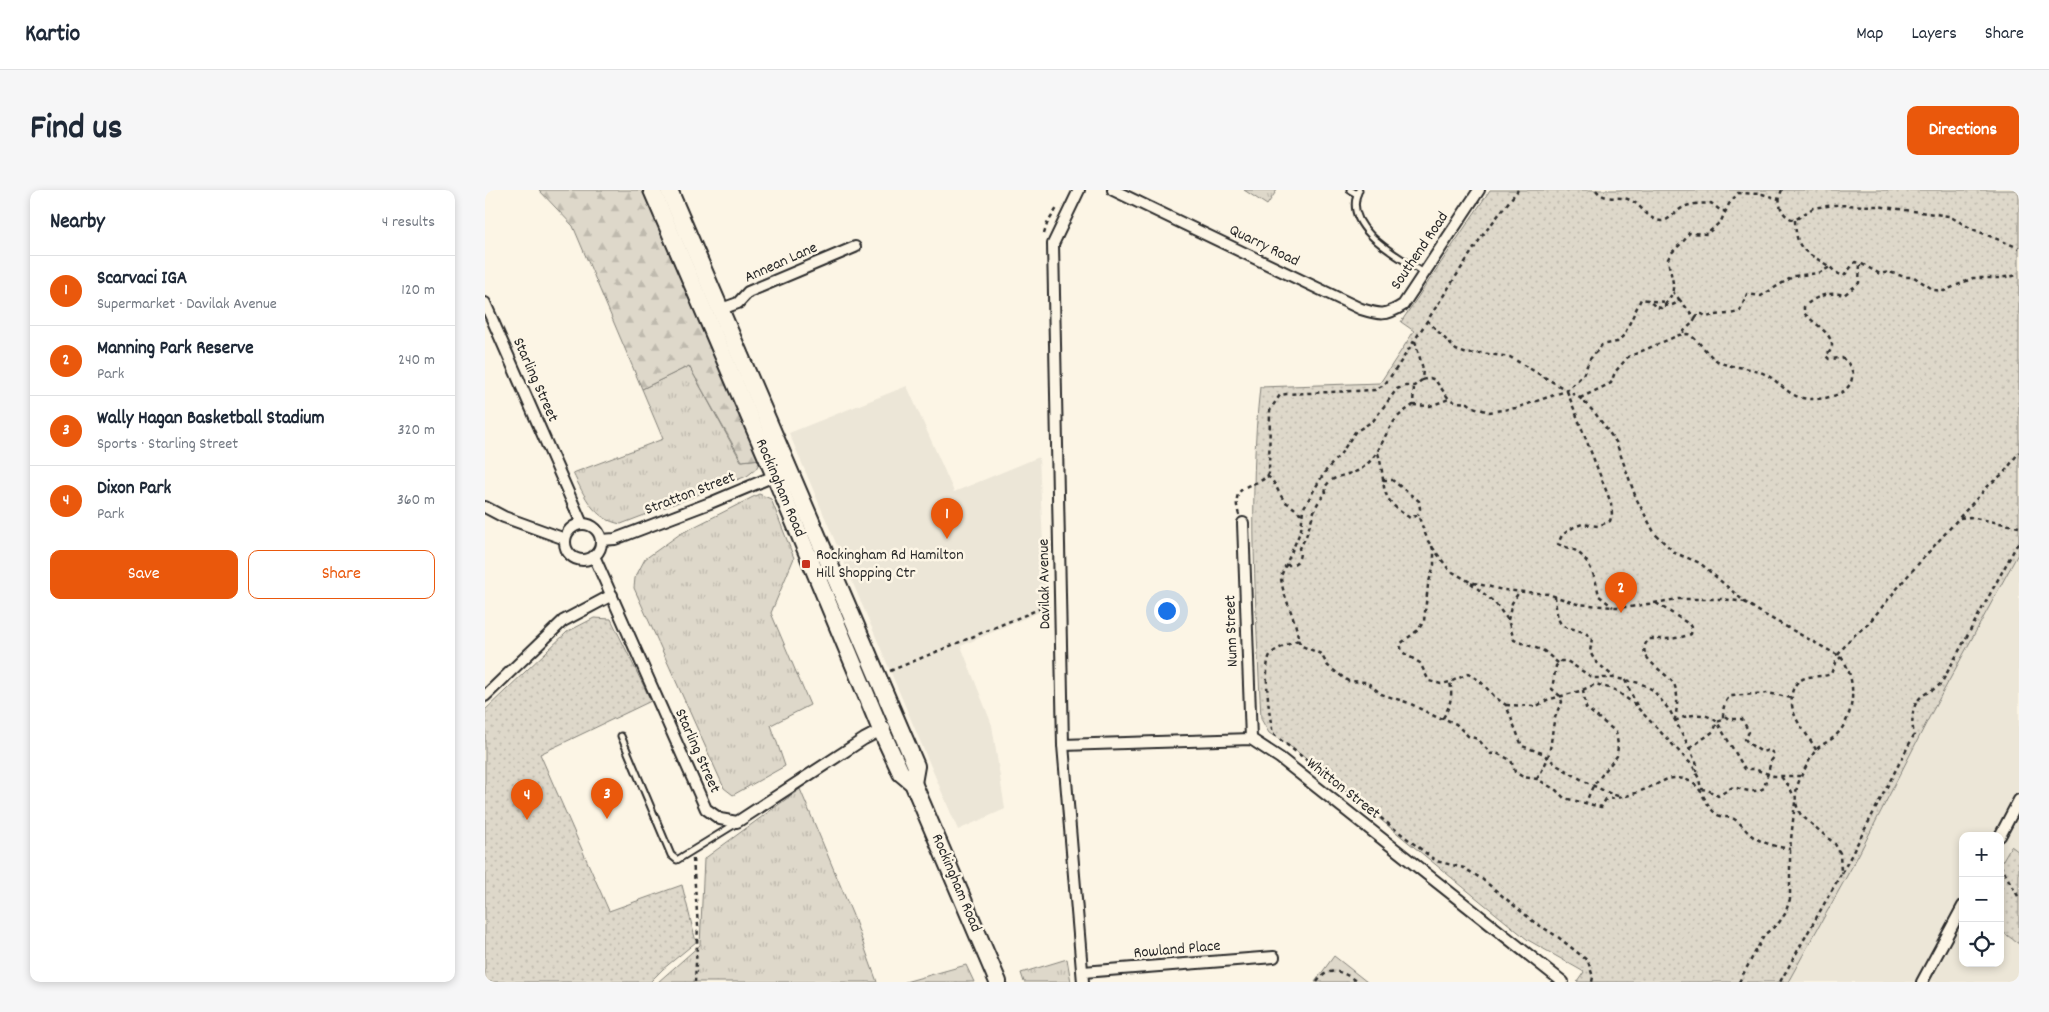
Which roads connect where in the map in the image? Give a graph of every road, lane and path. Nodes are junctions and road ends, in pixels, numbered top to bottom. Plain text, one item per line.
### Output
1 (651, 190) edge
2 (669, 190) edge
3 (1079, 190) edge
4 (1113, 190) edge
5 (1351, 190) edge
6 (1479, 190) edge
7 (1518, 190) edge
8 (1596, 190) edge
9 (1782, 190) edge
10 (1358, 192) edge
11 (1779, 199) junction
12 (1727, 211) junction
13 (1795, 220) junction
14 (855, 247) dead end
15 (2019, 248) edge
16 (1860, 263) junction
17 (1830, 267) junction
18 (1424, 273) junction
19 (2019, 275) edge
20 (1673, 292) junction
21 (1679, 299) junction
22 (1650, 302) junction
23 (1667, 302) junction
24 (485, 303) edge
25 (1403, 305) joint
26 (1664, 306) junction
27 (721, 310) junction
28 (1695, 318) junction
29 (1427, 320) junction
30 (1681, 335) junction
31 (1415, 341) junction
32 (1422, 380) junction
33 (1414, 386) junction
34 (1567, 391) junction
35 (1580, 398) junction
36 (1449, 399) junction
37 (1413, 404) junction
38 (2019, 452) edge
39 (1378, 453) junction
40 (782, 473) junction
41 (1267, 476) junction
42 (1383, 480) junction
43 (485, 507) edge
44 (1303, 512) junction
45 (1418, 516) junction
46 (1958, 519) junction
47 (1243, 523) joint
48 (582, 524) junction
49 (2019, 527) edge
50 (565, 539) junction
51 (601, 540) junction
52 (2019, 541) edge
53 (1432, 545) junction
54 (1299, 548) junction
55 (1291, 552) junction
56 (594, 556) junction
57 (1286, 565) junction
58 (1470, 582) junction
59 (1519, 592) junction
60 (611, 595) junction
61 (1555, 596) junction
62 (1656, 603) junction
63 (1746, 603) junction
64 (1051, 605) dead end
65 (1614, 607) junction
66 (1508, 620) junction
67 (1298, 640) junction
68 (1839, 656) junction
69 (1559, 663) junction
70 (885, 674) dead end
71 (1615, 678) junction
72 (1625, 680) junction
73 (1450, 682) junction
74 (1583, 690) junction
75 (485, 696) edge
76 (1560, 696) junction
77 (1791, 698) junction
78 (1506, 705) junction
79 (1639, 710) junction
80 (1723, 716) junction
81 (1443, 718) junction
82 (1675, 721) junction
83 (897, 722) junction
84 (1717, 722) junction
85 (881, 730) junction
86 (621, 736) dead end
87 (1251, 739) junction
88 (1063, 745) junction
89 (1690, 748) junction
90 (1816, 750) junction
91 (1548, 758) junction
92 (1697, 774) junction
93 (1769, 774) junction
94 (1801, 776) junction
95 (1781, 777) junction
96 (1537, 779) junction
97 (913, 783) junction
98 (1593, 786) junction
99 (1701, 789) junction
100 (1623, 797) junction
101 (1795, 799) junction
102 (2019, 800) edge
103 (1585, 802) junction
104 (737, 822) junction
105 (2002, 832) edge
106 (1791, 849) junction
107 (691, 851) junction
108 (2004, 872) edge
109 (1841, 874) junction
110 (2019, 898) edge
111 (1959, 913) edge
112 (1274, 957) dead end
113 (1083, 977) edge
114 (695, 982) edge
115 (998, 982) edge
116 (1317, 982) edge
117 (1357, 982) edge
118 (1563, 982) edge
119 (1591, 982) edge
120 (1739, 982) edge
121 (1779, 982) edge
122 (1922, 982) edge

1 - 40 main road, Rockingham Road
2 - 27 main road, Rockingham Road
3 - 88 street, Davilak Avenue
4 - 25 street, Quarry Road
5 - 10 lane
6 - 18 street, Southend Road
7 - 29 path
8 - 12 path
9 - 11 path
10 - 18 lane
11 - 12 path
11 - 13 path
12 - 20 path
13 - 15 path
13 - 17 path
14 - 27 street, Annean Lane
16 - 17 path
16 - 19 path
16 - 30 path
17 - 28 path
18 - 25 street, Southend Road
20 - 21 path
20 - 23 path
21 - 26 path
21 - 28 path
22 - 23 path
22 - 26 path
22 - 34 path
23 - 26 path
24 - 48 street, Starling Street
27 - 40 main road, Rockingham Road
28 - 30 path
29 - 31 path
29 - 34 path
30 - 35 path
31 - 32 path
31 - 41 path
32 - 33 path
32 - 36 path
33 - 37 path
33 - 44 path
34 - 35 path
34 - 36 path
34 - 65 path
35 - 63 path
36 - 37 path
37 - 39 path
38 - 46 path
39 - 42 path
39 - 54 path
40 - 51 street, Stratton Street
40 - 83 main road, Rockingham Road
40 - 85 main road, Rockingham Road
41 - 44 path
41 - 47 path
42 - 45 path
42 - 45 path
43 - 50 street
44 - 55 path
45 - 53 path
46 - 49 path
46 - 68 path
47 - 87 street, Nunn Street
48 - 50 street
48 - 51 street
50 - 56 street
51 - 56 street
52 - 109 path
53 - 58 path
53 - 73 path
54 - 55 path
54 - 57 path
55 - 57 path
56 - 60 street, Starling Street
57 - 67 path
58 - 59 path
58 - 66 path
59 - 61 path
59 - 66 path
60 - 75 street
60 - 104 street, Starling Street
61 - 65 path
61 - 71 path
62 - 63 path
62 - 65 path
62 - 82 path
63 - 68 path
64 - 70 path
66 - 69 path
67 - 81 path
67 - 119 path
68 - 77 path
68 - 90 path
69 - 71 path
69 - 76 path
71 - 72 path
72 - 79 path
72 - 82 path
73 - 78 path
73 - 81 path
74 - 76 path
74 - 79 path
74 - 98 path
76 - 78 path
76 - 91 path
77 - 80 path
77 - 90 path
78 - 91 path
79 - 92 path
80 - 84 path
80 - 93 path
81 - 96 path
82 - 84 path
82 - 89 path
83 - 85 street
83 - 97 main road, Rockingham Road
84 - 89 path
84 - 93 path
85 - 97 main road, Rockingham Road
85 - 104 street
86 - 107 lane
87 - 88 street
87 - 118 street, Whitton Street
88 - 113 street, Davilak Avenue
89 - 92 path
90 - 94 path
91 - 96 path
91 - 98 path
92 - 99 path
93 - 95 path
93 - 99 path
94 - 95 path
94 - 101 path
95 - 101 path
96 - 103 path
97 - 115 main road, Rockingham Road
98 - 100 path
98 - 103 path
99 - 100 path
99 - 106 path
100 - 103 path
101 - 106 path
101 - 109 path
102 - 105 street
104 - 107 lane
106 - 120 path
107 - 114 path
108 - 110 path
109 - 121 path
111 - 122 street
112 - 113 street, Rowland Place
116 - 117 path

